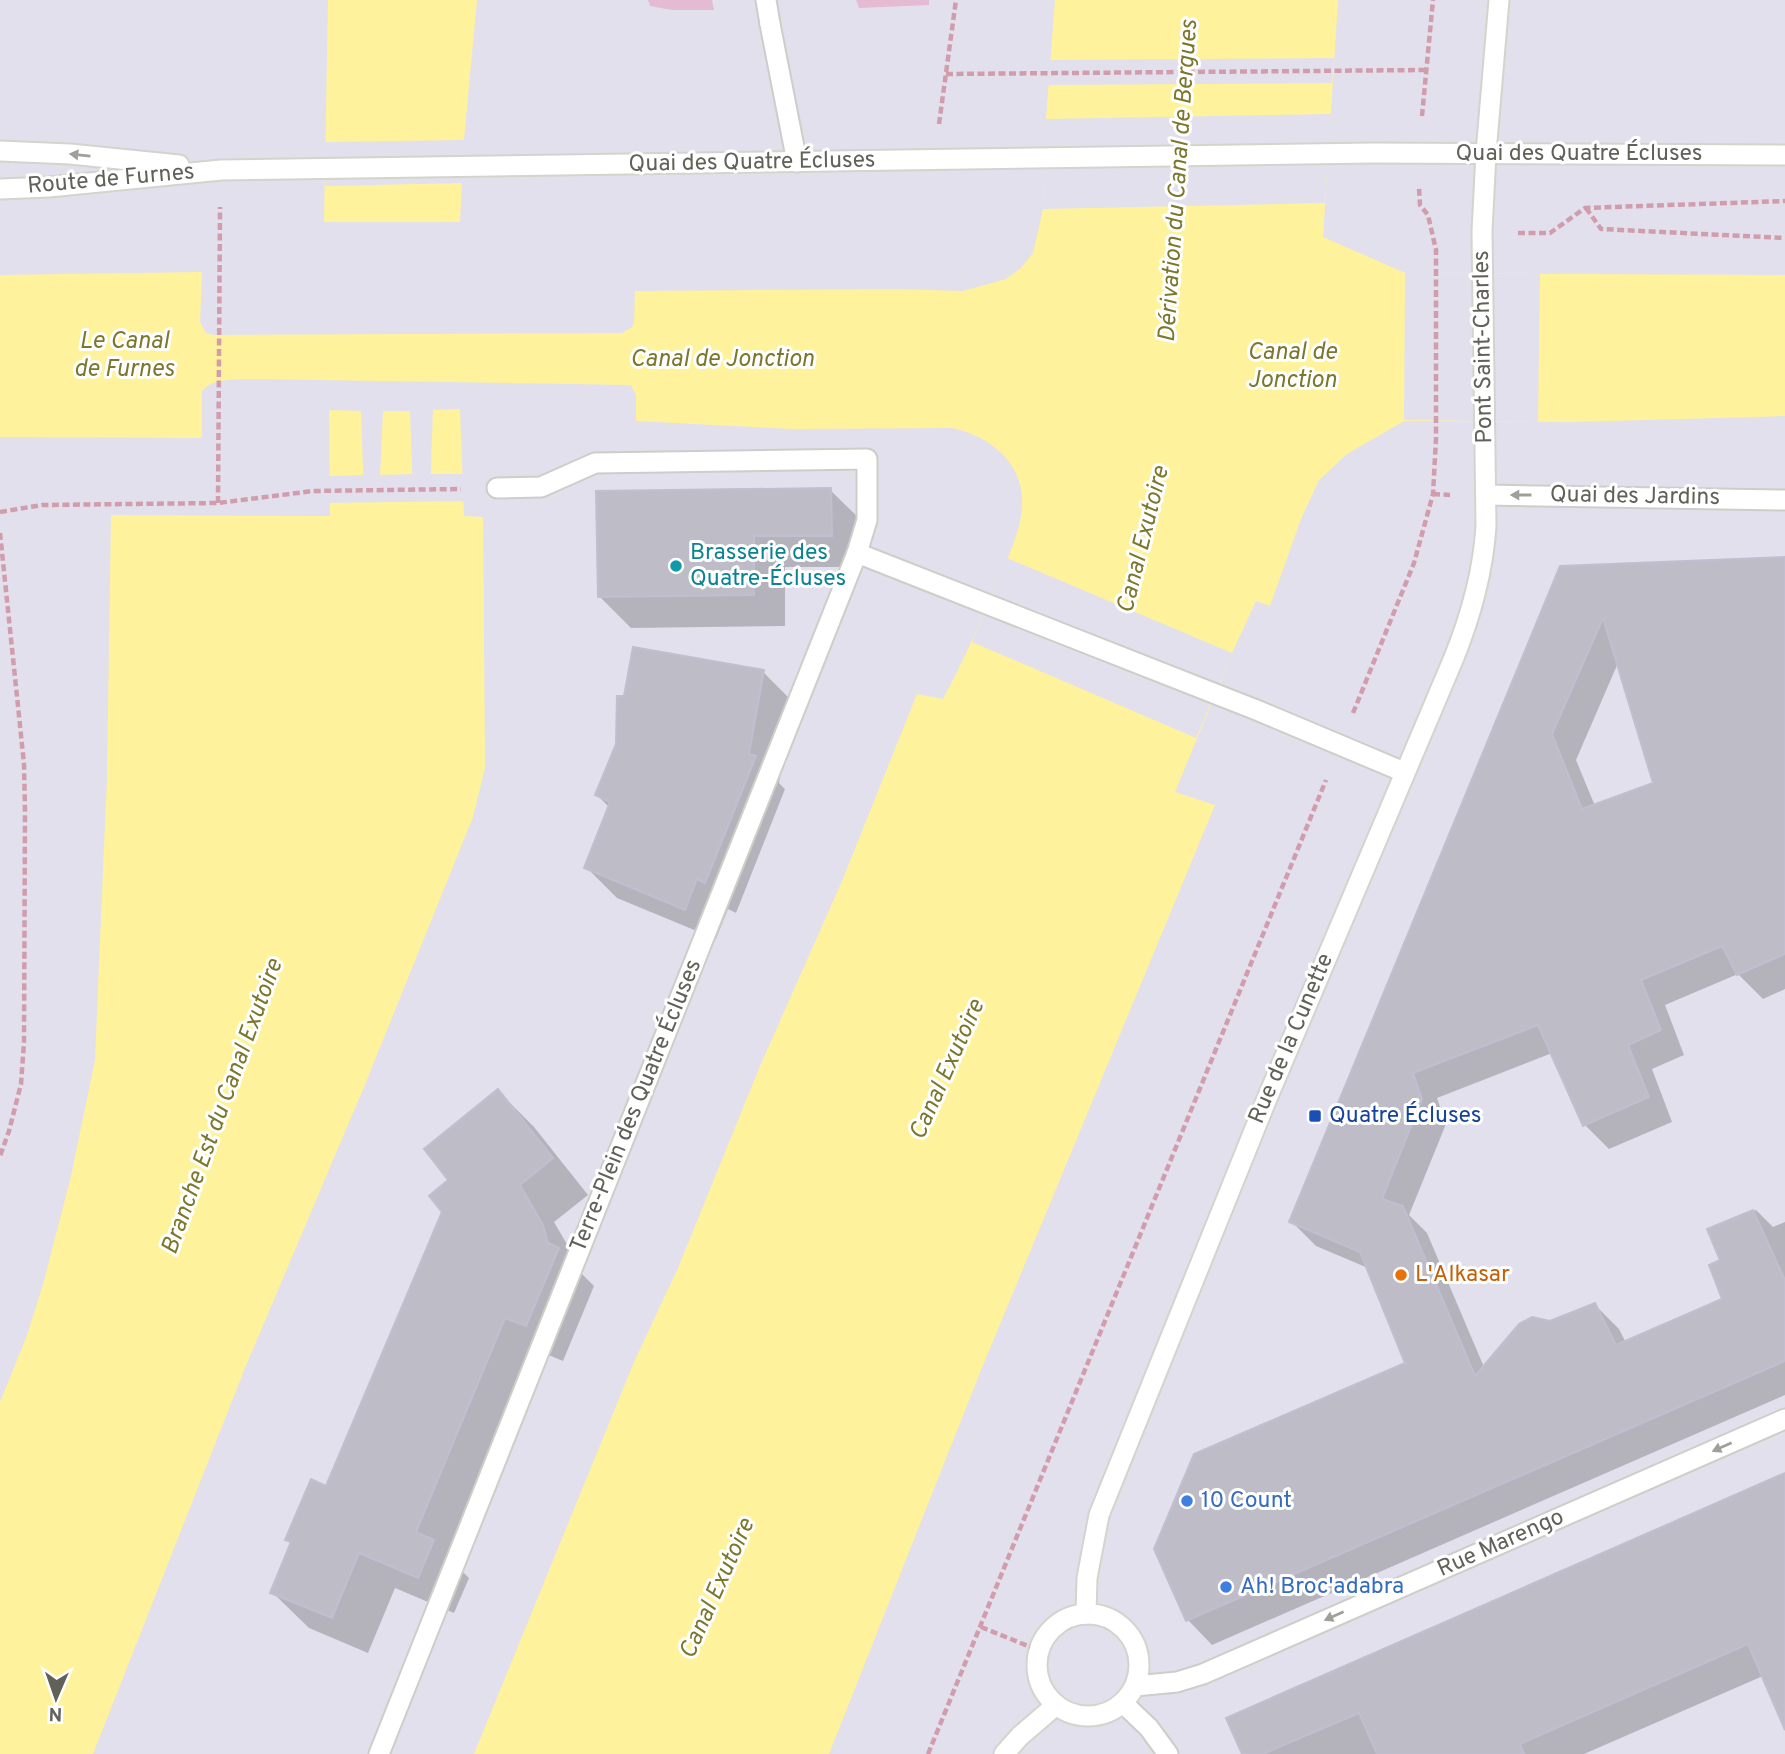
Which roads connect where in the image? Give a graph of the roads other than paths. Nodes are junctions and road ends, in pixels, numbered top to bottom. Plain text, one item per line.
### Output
1 (766, 0) edge
2 (1499, 0) edge
3 (0, 151) edge
4 (1486, 153) junction
5 (1785, 155) edge
6 (797, 162) junction
7 (322, 169) joint
8 (221, 170) junction
9 (0, 188) edge
10 (1486, 462) joint
11 (497, 488) road end
12 (1486, 495) junction
13 (1785, 500) edge
14 (857, 553) junction
15 (1404, 772) junction
16 (1785, 1419) edge
17 (1086, 1614) junction
18 (1135, 1686) junction
19 (1123, 1703) junction
20 (1055, 1706) junction
21 (379, 1754) edge
22 (1004, 1754) edge
23 (1168, 1754) edge

1 - 6 main road
2 - 4 main road, Pont Saint-Charles
8 -> 3 main road, Route de Furnes
4 - 5 main road, Quai des Quatre Écluses
4 - 6 main road, Quai des Quatre Écluses
4 - 10 main road, Pont Saint-Charles
6 - 7 main road, Quai des Quatre Écluses
7 - 8 main road, Route de Furnes
8 - 9 main road, Route de Furnes
10 - 12 main road, Rue de la Cunette
11 - 14 main road, Terre-Plein des Quatre Écluses
13 -> 12 main road, Quai des Jardins
12 - 15 main road, Rue de la Cunette
14 - 15 main road
14 - 21 main road, Terre-Plein des Quatre Écluses
15 - 17 main road, Rue de la Cunette
16 -> 18 main road, Rue Marengo
17 - 18 main road
17 - 20 main road
18 - 19 main road
19 - 20 main road
19 - 23 main road
20 - 22 main road

